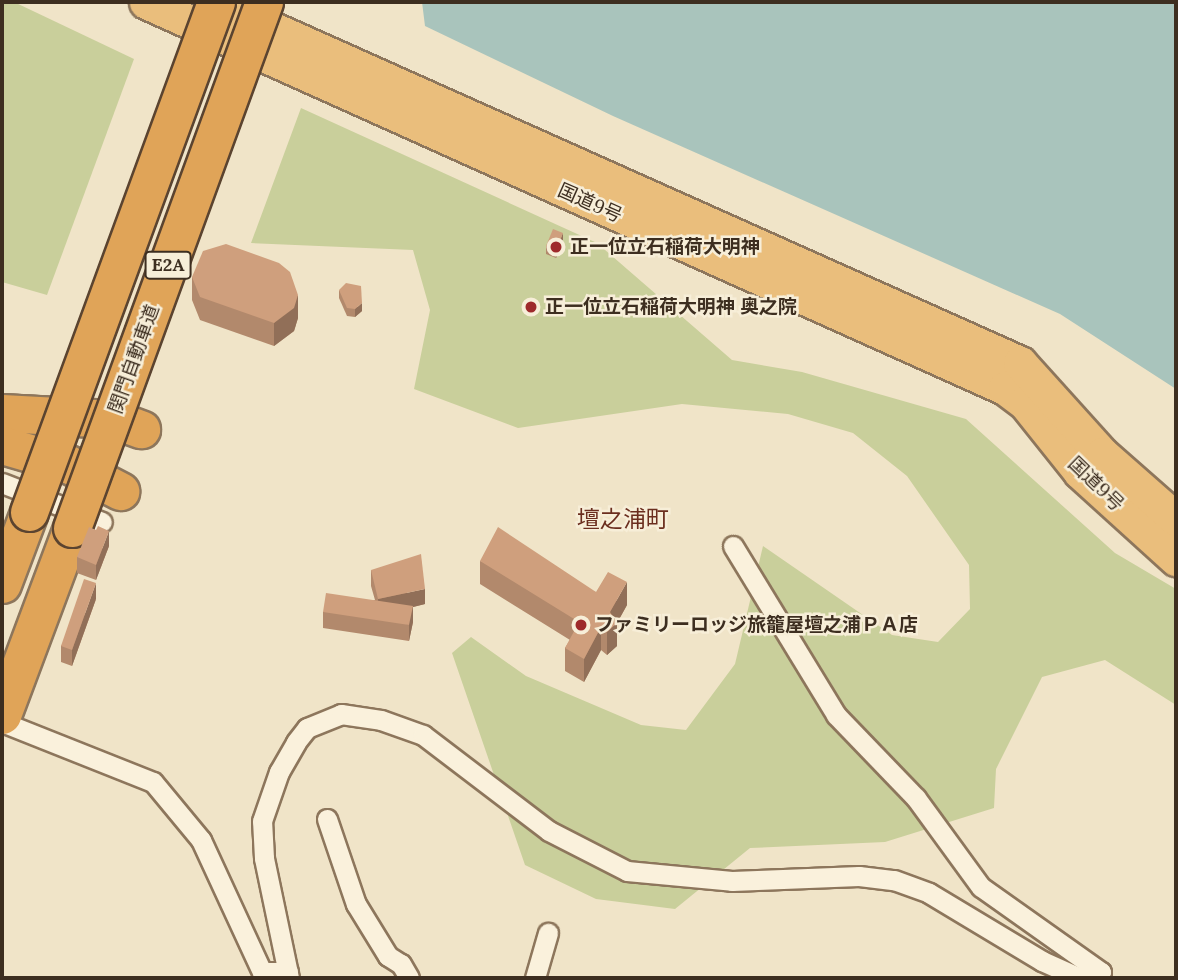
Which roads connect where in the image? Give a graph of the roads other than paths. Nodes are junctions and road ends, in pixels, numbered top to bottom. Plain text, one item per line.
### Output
1 (146, 2) edge
2 (214, 2) edge
3 (264, 2) edge
4 (2, 413) edge
5 (141, 429) dead end
6 (2, 445) edge
7 (2, 483) edge
8 (111, 506) joint
9 (1176, 519) edge
10 (733, 546) dead end
11 (1176, 559) edge
12 (2, 584) edge
13 (2, 715) edge
14 (2, 722) edge
15 (327, 819) dead end
16 (548, 933) dead end
17 (289, 975) edge
18 (409, 978) edge
19 (535, 978) edge
20 (1080, 978) edge
21 (1097, 978) edge

1 - 11 highway, 国道9号
2 - 9 highway, 国道9号
2 - 12 highway, E2A, bridge
3 - 13 highway, 関門自動車道 / E2A, bridge
4 - 5 highway
6 - 8 highway
7 - 8 street
10 - 21 street
14 - 17 street
15 - 18 street
16 - 19 street
17 - 20 street

